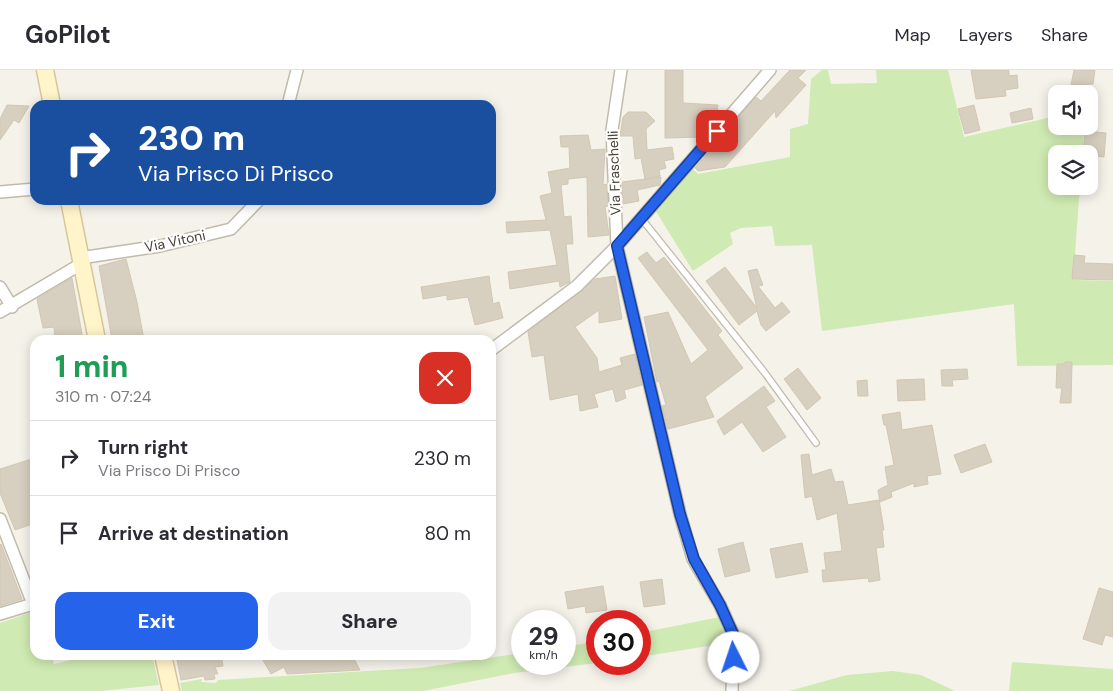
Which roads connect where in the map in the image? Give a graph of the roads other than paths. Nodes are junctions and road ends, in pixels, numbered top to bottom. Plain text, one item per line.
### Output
1 (45, 70) edge
2 (297, 70) edge
3 (621, 70) edge
4 (770, 70) edge
5 (51, 100) edge
6 (289, 100) edge
7 (30, 189) edge
8 (0, 192) edge
9 (70, 205) edge
10 (254, 205) edge
11 (641, 218) junction
12 (617, 246) junction
13 (80, 261) junction
14 (0, 287) edge
15 (12, 307) junction
16 (0, 312) edge
17 (96, 335) edge
18 (496, 346) edge
19 (816, 443) dead end
20 (0, 519) edge
21 (30, 594) edge
22 (30, 605) edge
23 (0, 614) edge
24 (164, 660) edge
25 (171, 691) edge
26 (732, 691) edge

1 - 5 main road
2 - 6 street
3 - 12 street, Via Fraschelli
4 - 11 street
7 - 8 street
9 - 13 main road
10 - 13 street, Via Vitoni
11 - 12 street
11 - 19 lane
12 - 18 street
12 - 26 street, Via Fraschelli
13 - 15 street
13 - 17 main road
14 - 15 street
15 - 16 street
20 - 21 street
22 - 23 street
24 - 25 main road

